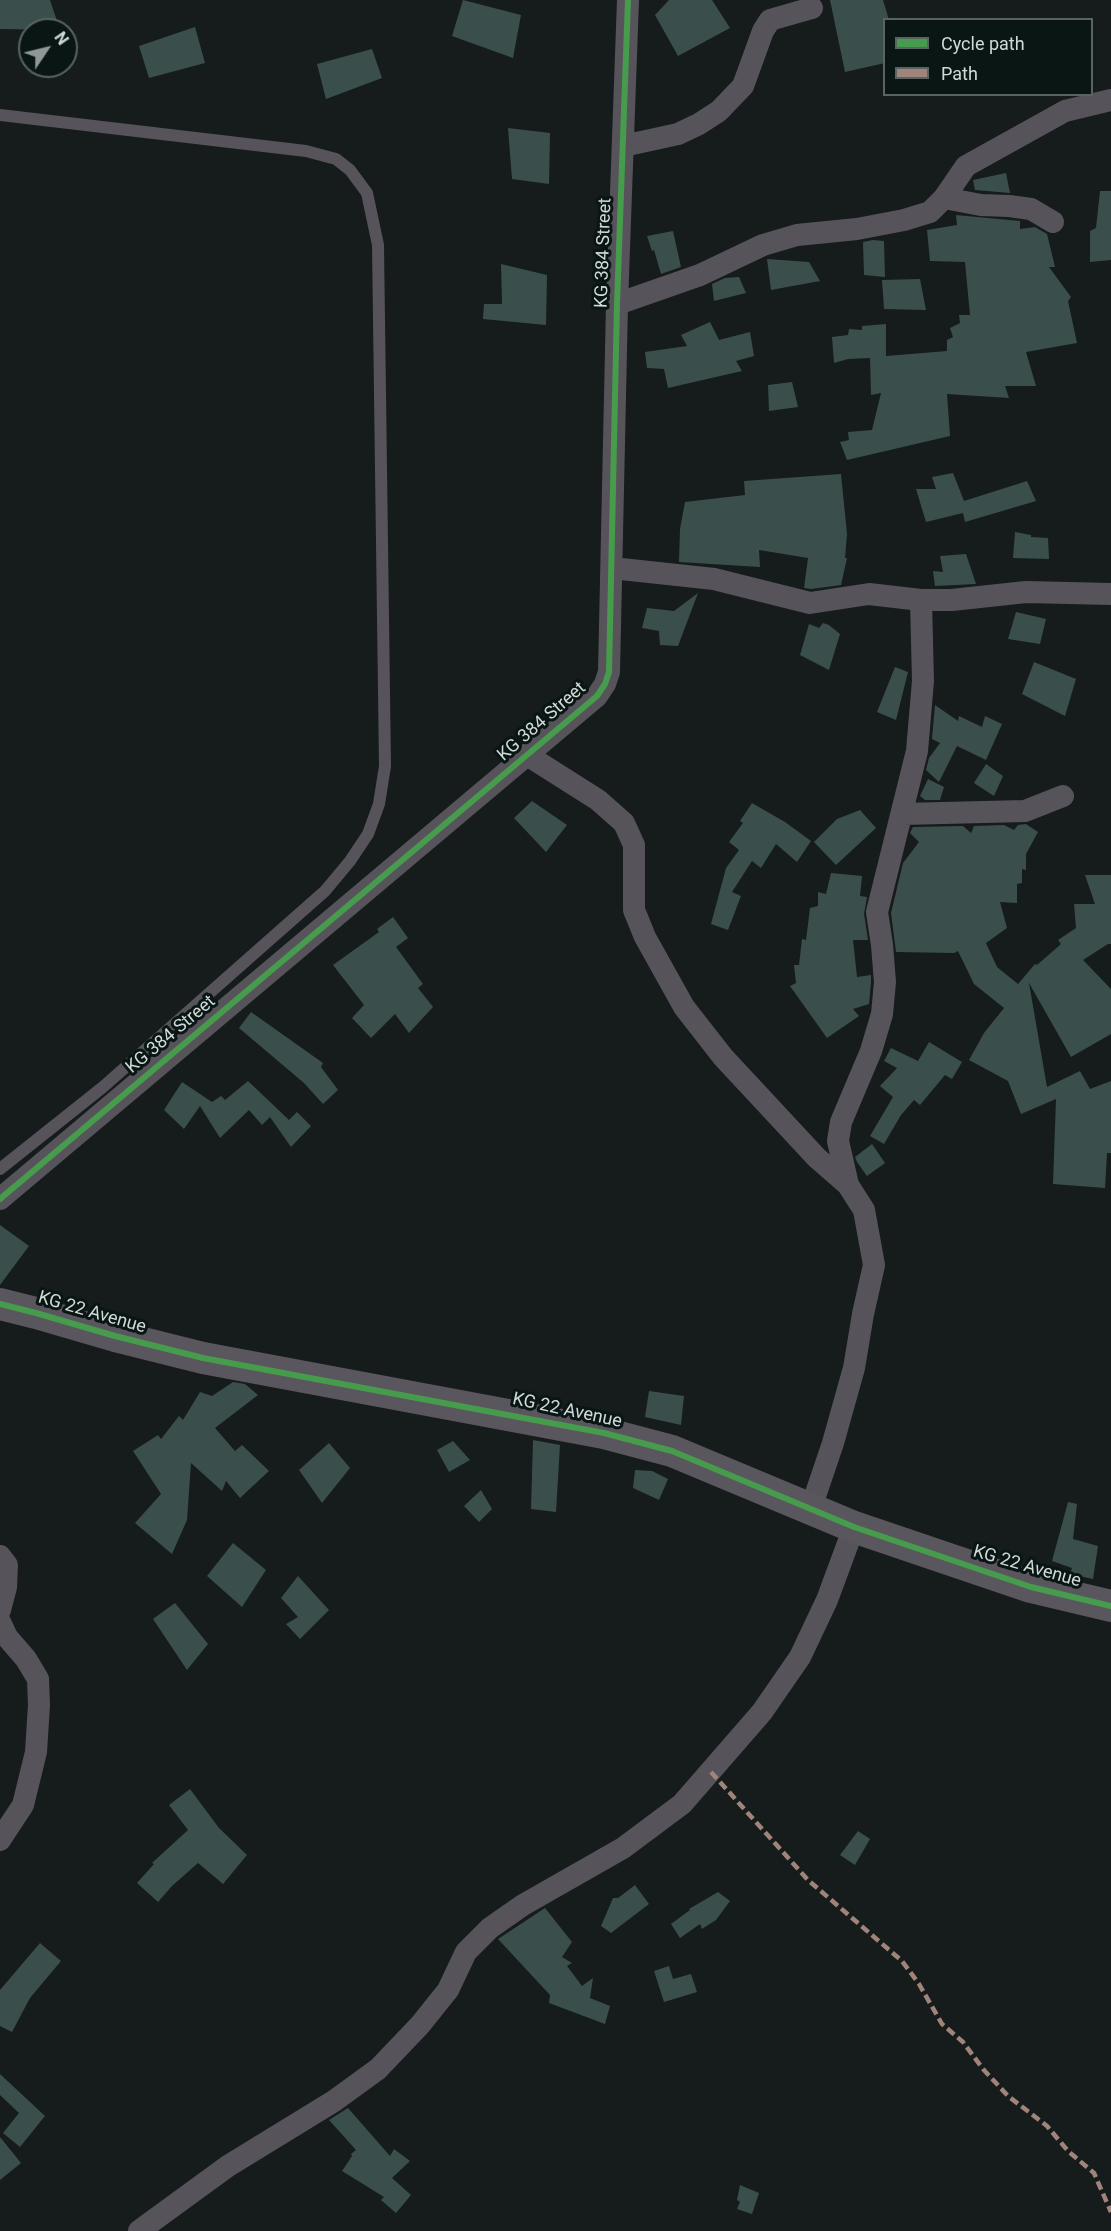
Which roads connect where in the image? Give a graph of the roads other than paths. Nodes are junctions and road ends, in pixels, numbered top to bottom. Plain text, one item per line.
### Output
1 (628, 0) edge
2 (812, 8) dead end
3 (1111, 100) edge
4 (0, 115) edge
5 (623, 146) junction
6 (944, 198) junction
7 (1053, 222) dead end
8 (617, 304) junction
9 (612, 568) junction
10 (1111, 594) edge
11 (921, 600) junction
12 (527, 755) junction
13 (1063, 796) dead end
14 (902, 814) junction
15 (0, 1169) edge
16 (848, 1185) junction
17 (0, 1199) edge
18 (0, 1304) edge
19 (811, 1508) junction
20 (854, 1527) junction
21 (0, 1556) edge
22 (1111, 1606) edge
23 (0, 1610) edge
24 (0, 1622) edge
25 (0, 1840) edge
26 (140, 2231) edge

1 - 5 street, KG 384 Street
2 - 5 street
3 - 6 street
4 - 15 lane
5 - 8 street, KG 384 Street
6 - 7 street
6 - 8 street
8 - 9 street, KG 384 Street
9 - 11 street
9 - 12 street, KG 384 Street
10 - 11 street
11 - 14 street
12 - 16 street
12 - 17 street, KG 384 Street
13 - 14 street
14 - 16 street
16 - 19 street
18 - 19 street, KG 22 Avenue
19 - 20 street, KG 22 Avenue
20 - 22 street, KG 22 Avenue
20 - 26 street
21 - 23 street
24 - 25 street

